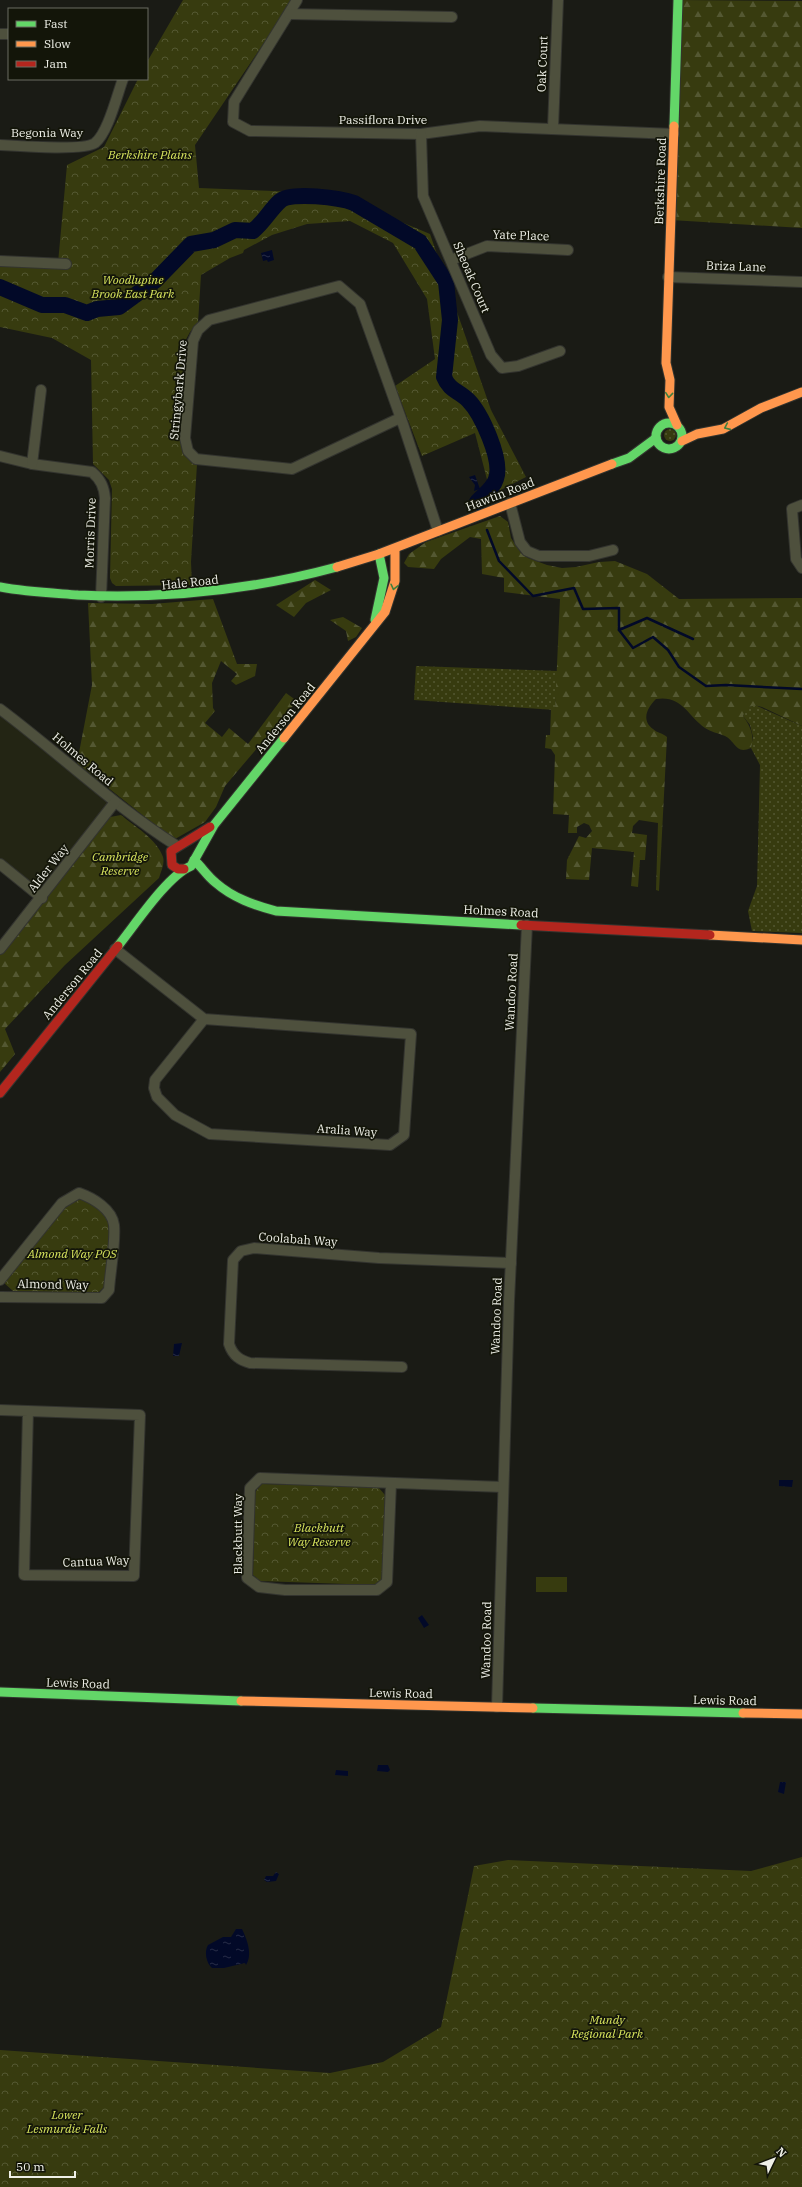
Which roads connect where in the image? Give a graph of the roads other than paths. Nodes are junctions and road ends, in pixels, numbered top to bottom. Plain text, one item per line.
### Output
1 (297, 0) edge
2 (558, 0) edge
3 (678, 0) edge
4 (289, 14) junction
5 (452, 17) dead end
6 (123, 80) edge
7 (553, 128) junction
8 (421, 134) junction
9 (674, 134) junction
10 (0, 145) edge
11 (568, 250) dead end
12 (451, 260) junction
13 (0, 261) edge
14 (66, 264) dead end
15 (668, 277) junction
16 (802, 282) edge
17 (560, 351) dead end
18 (666, 363) junction
19 (41, 390) dead end
20 (800, 394) edge
21 (761, 408) junction
22 (400, 418) junction
23 (678, 426) junction
24 (659, 427) junction
25 (656, 438) junction
26 (682, 441) junction
27 (667, 449) junction
28 (0, 456) edge
29 (629, 458) junction
30 (32, 464) junction
31 (510, 503) junction
32 (802, 505) edge
33 (438, 531) junction
34 (395, 549) junction
35 (613, 550) dead end
36 (379, 554) junction
37 (802, 568) edge
38 (0, 587) edge
39 (101, 597) junction
40 (373, 626) junction
41 (0, 709) edge
42 (115, 802) junction
43 (214, 825) junction
44 (149, 828) junction
45 (179, 846) junction
46 (194, 859) junction
47 (171, 860) junction
48 (0, 864) edge
49 (186, 869) junction
50 (208, 876) junction
51 (162, 890) junction
52 (42, 898) junction
53 (527, 925) junction
54 (802, 940) edge
55 (0, 949) edge
56 (115, 949) junction
57 (204, 1019) junction
58 (0, 1093) edge
59 (512, 1263) junction
60 (0, 1280) edge
61 (0, 1297) edge
62 (402, 1367) dead end
63 (0, 1410) edge
64 (28, 1411) junction
65 (391, 1483) junction
66 (503, 1487) junction
67 (0, 1692) edge
68 (497, 1707) junction
69 (802, 1714) edge

1 - 4 street, Passiflora Drive
2 - 7 street, Oak Court
3 - 9 street, Berkshire Road
4 - 5 street
4 - 8 street, Passiflora Drive
6 - 10 street, Begonia Way
7 - 8 street, Passiflora Drive
7 - 9 street, Passiflora Drive
8 - 12 street, Sheoak Court
9 - 15 street, Berkshire Road
11 - 12 street, Yate Place
12 - 17 street, Sheoak Court
13 - 14 street
15 - 16 street, Briza Lane
15 - 18 street, Berkshire Road
18 -> 23 street, Berkshire Road
18 - 24 street, Berkshire Road
19 - 30 street
20 - 21 street
21 - 23 street
21 -> 26 street
22 - 22 street, Stringybark Drive
22 - 33 street, Stringybark Drive
23 - 24 street
23 - 26 street
24 - 25 street
25 - 27 street
25 - 29 street, Hawtin Road
26 - 27 street
27 - 29 street, Hawtin Road
28 - 30 street, Morris Drive
29 - 31 street, Hawtin Road
30 - 39 street, Morris Drive
31 - 33 street, Hawtin Road
31 - 35 street
32 - 37 street
33 - 34 street, Hawtin Road
34 - 36 street, Hawtin Road
34 -> 40 street, Anderson Road
36 - 39 street, Hale Road
36 - 40 street, Anderson Road
38 - 39 street, Hale Road
40 - 43 street, Anderson Road
41 - 42 street, Holmes Road
42 - 44 street, Holmes Road
42 - 52 street, Alder Way
43 - 45 street, Anderson Road
43 - 46 street, Anderson Road
44 - 45 street, Holmes Road
44 - 47 street, Holmes Road
45 - 46 street
45 - 47 street, Anderson Road
46 - 49 street, Anderson Road
46 - 50 street, Holmes Road
47 - 49 street
47 - 51 street, Anderson Road
48 - 52 street
49 - 50 street, Holmes Road
49 - 51 street, Anderson Road
50 - 53 street, Holmes Road
51 - 56 street, Anderson Road
52 - 55 street, Alder Way
53 - 54 street, Holmes Road
53 - 59 street, Wandoo Road
56 - 57 street
56 - 58 street, Anderson Road
57 - 57 street, Aralia Way
59 - 62 street, Coolabah Way
59 - 66 street, Wandoo Road
60 - 61 street, Almond Way
63 - 64 street, Cantua Way
64 - 64 street, Cantua Way
65 - 65 street, Blackbutt Way
65 - 66 street, Blackbutt Way
66 - 68 street, Wandoo Road
67 - 68 street, Lewis Road
68 - 69 street, Lewis Road

